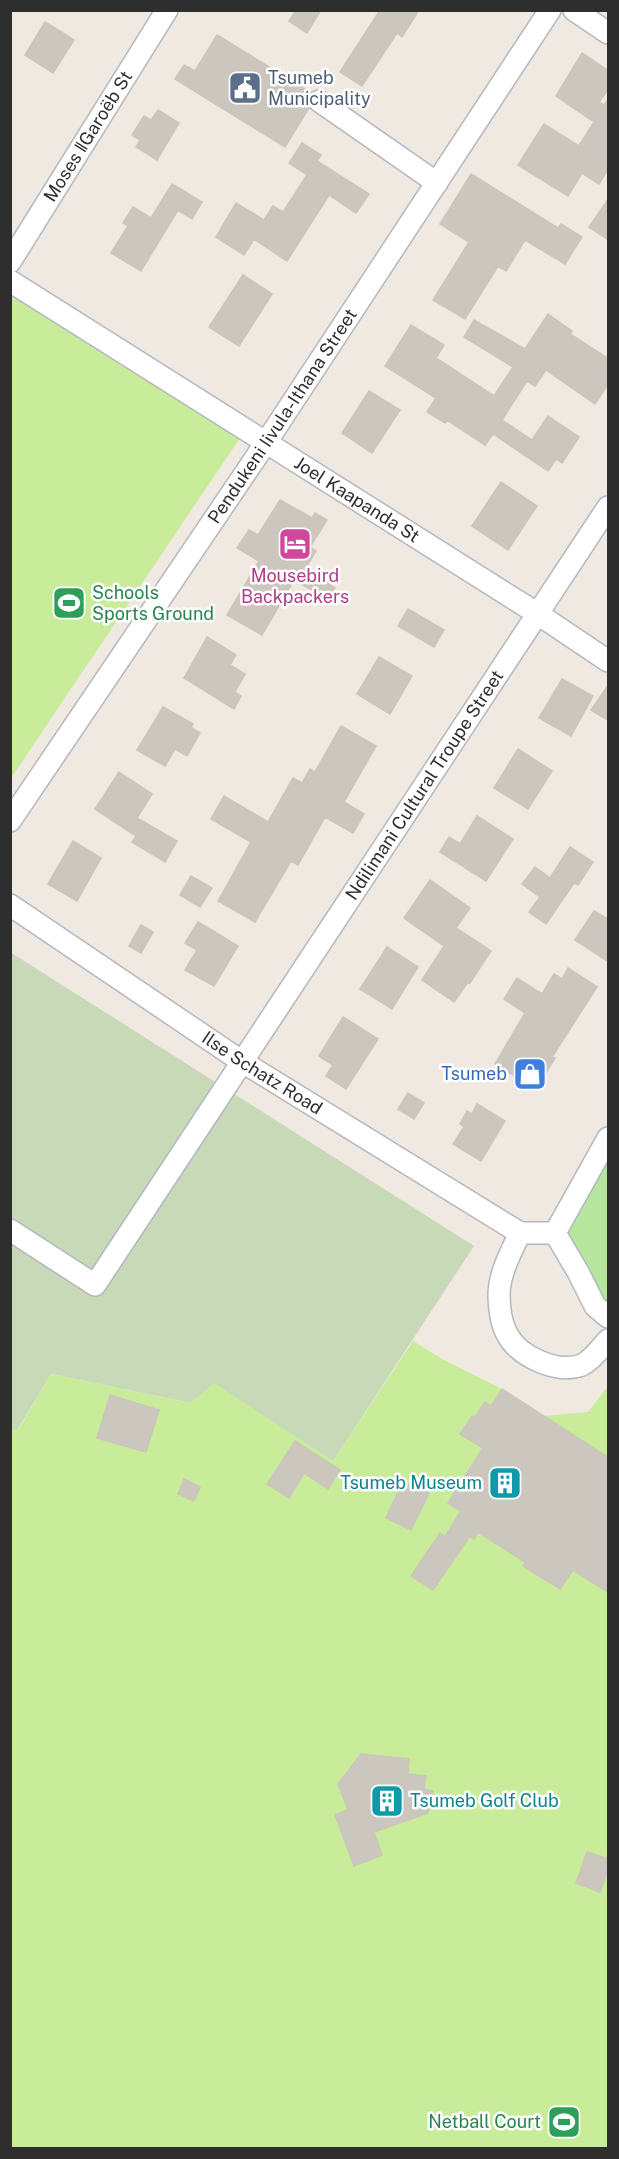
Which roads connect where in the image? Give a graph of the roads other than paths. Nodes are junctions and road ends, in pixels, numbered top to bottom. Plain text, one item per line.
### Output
1 (167, 10) edge
2 (550, 10) edge
3 (574, 10) edge
4 (609, 33) edge
5 (319, 102) dead end
6 (437, 183) junction
7 (10, 262) edge
8 (10, 281) edge
9 (267, 441) junction
10 (609, 507) edge
11 (538, 614) junction
12 (609, 661) edge
13 (10, 821) edge
14 (10, 905) edge
15 (241, 1061) junction
16 (609, 1138) edge
17 (10, 1230) edge
18 (520, 1233) junction
19 (555, 1233) junction
20 (609, 1317) edge
21 (609, 1340) edge

1 - 7 street, Moses ǁGaroëb St
2 - 6 street, Pendukeni Iivula-Ithana Street
3 - 4 street
5 - 6 street
6 - 9 street, Pendukeni Iivula-Ithana Street
8 - 9 street, Joel Kaapanda St
9 - 11 street, Joel Kaapanda St
9 - 13 street, Pendukeni Iivula-Ithana Street
10 - 11 street, Ndilimani Cultural Troupe Street
11 - 12 street, Joel Kaapanda St
11 - 15 street, Ndilimani Cultural Troupe Street
14 - 15 street, Ilse Schatz Road
15 - 17 street, Ndilimani Cultural Troupe Street
15 - 18 street, Ilse Schatz Road
16 - 19 street
18 - 19 street
18 - 21 street
19 - 20 street

